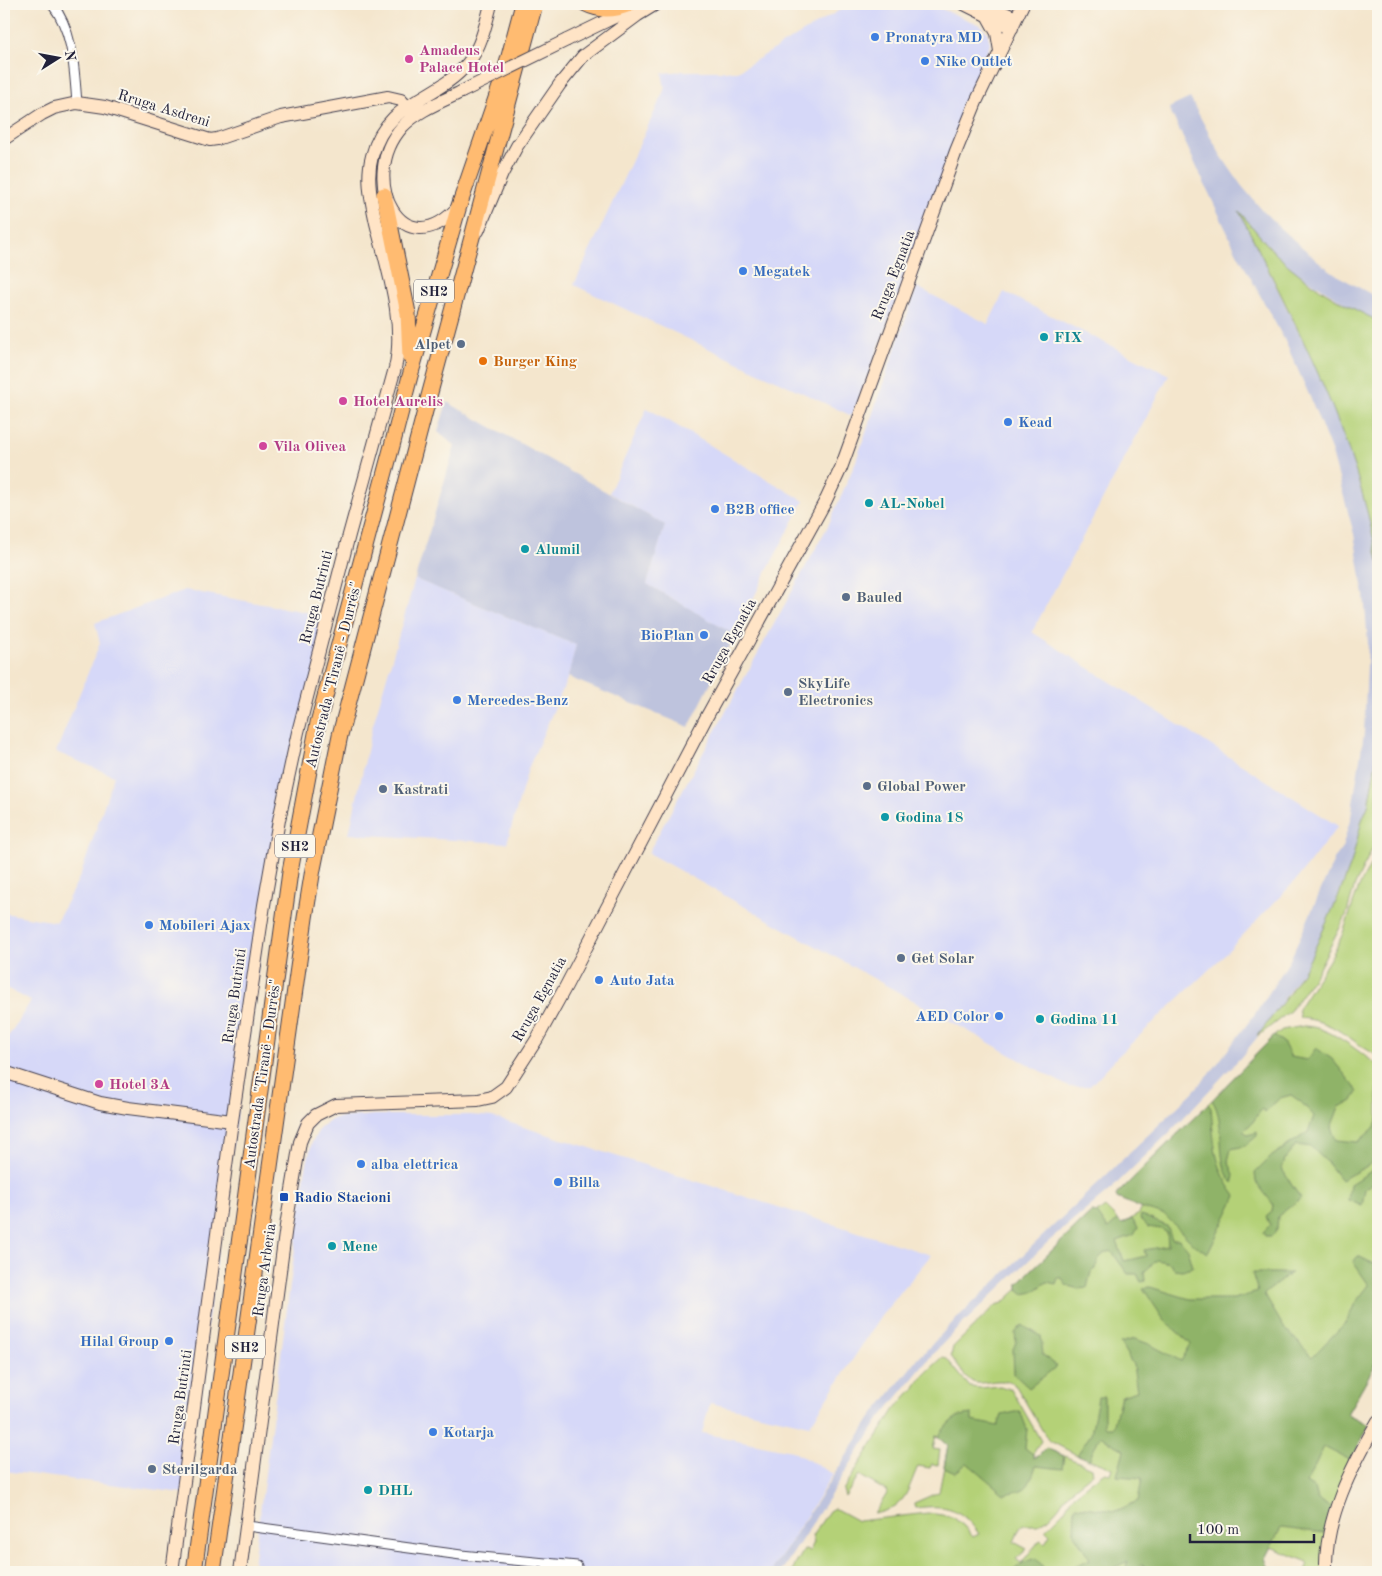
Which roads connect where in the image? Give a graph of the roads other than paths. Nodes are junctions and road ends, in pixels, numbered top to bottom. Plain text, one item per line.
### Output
1 (52, 4) edge
2 (491, 4) edge
3 (523, 4) edge
4 (535, 4) edge
5 (586, 4) edge
6 (629, 4) edge
7 (642, 4) edge
8 (656, 4) edge
9 (964, 4) edge
10 (1011, 4) edge
11 (1023, 4) edge
12 (987, 9) edge
13 (1014, 23) junction
14 (1000, 51) junction
15 (77, 103) junction
16 (406, 106) junction
17 (4, 139) edge
18 (384, 195) junction
19 (459, 206) junction
20 (471, 244) junction
21 (405, 345) junction
22 (410, 376) junction
23 (4, 1072) edge
24 (232, 1121) junction
25 (308, 1123) joint
26 (1378, 1421) edge
27 (247, 1526) junction
28 (577, 1566) dead end
29 (172, 1572) edge
30 (194, 1572) edge
31 (213, 1572) edge
32 (240, 1572) edge
33 (1326, 1572) edge

1 - 15 street
2 - 16 main road, Rruga Butrinti
3 - 19 highway, Autostrada "Tiranë - Durrës" / SH2
4 - 20 highway, Autostrada "Tiranë - Durrës" / SH2
5 - 6 highway
7 - 18 main road, bridge
8 - 20 main road
9 - 12 main road
10 - 12 main road
11 - 13 main road, Rruga Egnatia
12 - 13 main road
12 - 14 main road
13 - 14 main road, Rruga Egnatia
14 - 25 main road, Rruga Egnatia
15 - 16 main road, Rruga Asdreni
15 - 17 main road, Rruga Asdreni
16 - 21 main road, Rruga Butrinti
18 - 19 main road
18 - 21 highway
19 - 22 highway, Autostrada "Tiranë - Durrës" / SH2
20 - 31 highway, Autostrada "Tiranë - Durrës" / SH2
21 - 22 highway
21 - 24 main road, Rruga Butrinti
22 - 30 highway, Autostrada "Tiranë - Durrës" / SH2
23 - 24 main road
24 - 29 main road, Rruga Butrinti
25 - 27 main road, Rruga Arberia
26 - 33 main road
27 - 28 street
27 - 32 main road, Rruga Arberia

